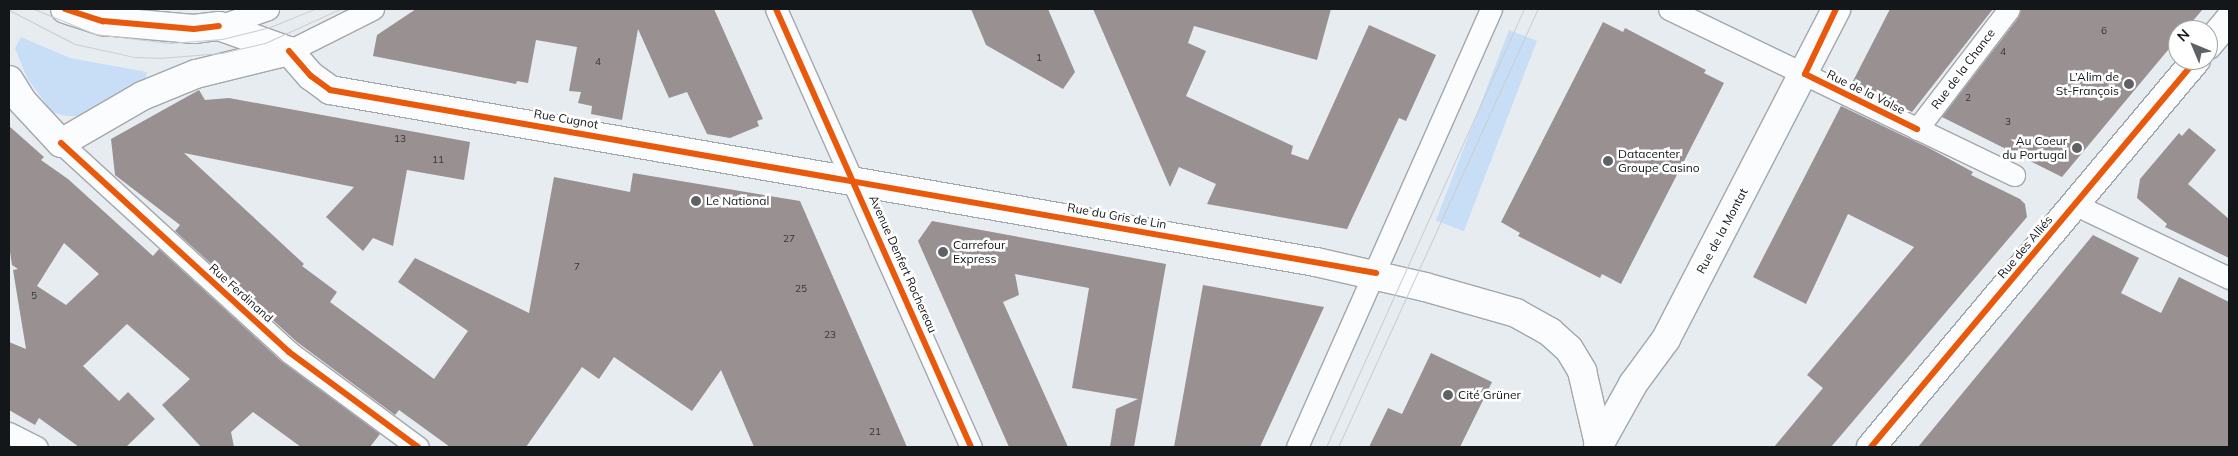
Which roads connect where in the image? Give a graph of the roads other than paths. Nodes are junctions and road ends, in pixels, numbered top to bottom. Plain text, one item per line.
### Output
1 (65, 9) edge
2 (268, 9) edge
3 (373, 9) edge
4 (776, 9) edge
5 (1491, 9) edge
6 (1669, 9) edge
7 (1836, 9) edge
8 (2009, 9) edge
9 (2229, 20) edge
10 (219, 26) junction
11 (2218, 33) edge
12 (289, 51) junction
13 (2188, 70) edge
14 (1805, 74) junction
15 (9, 80) edge
16 (1918, 129) junction
17 (61, 143) junction
18 (2014, 175) dead end
19 (854, 181) junction
20 (2076, 205) junction
21 (1376, 273) junction
22 (2229, 278) edge
23 (9, 433) edge
24 (406, 444) edge
25 (1599, 446) edge
26 (37, 447) edge
27 (971, 447) edge
28 (1297, 447) edge
29 (1872, 447) edge

1 - 10 main road, Rue Cugnot
2 - 10 street
3 - 12 street
4 - 19 street, Avenue Denfert Rochereau
5 - 21 street
6 - 14 street, Rue de la Valse
7 - 14 main road, Rue de la Montat
8 - 16 street, Rue de la Chance
9 - 11 main road
10 - 12 main road, Rue Cugnot
12 - 17 main road
12 - 19 main road, Rue Cugnot
13 - 20 main road, Rue des Alliés
14 - 16 street, Rue de la Valse
14 - 25 main road, Rue de la Montat
15 - 17 main road, Rue Ferdinand
16 - 18 street, Rue de la Valse
17 - 24 street, Rue Ferdinand
19 - 21 main road, Rue du Gris de Lin
19 - 27 street, Avenue Denfert Rochereau
20 - 22 street
20 - 29 main road, Rue des Alliés
21 - 25 main road, Rue du Gris de Lin
21 - 28 street
23 - 26 street

